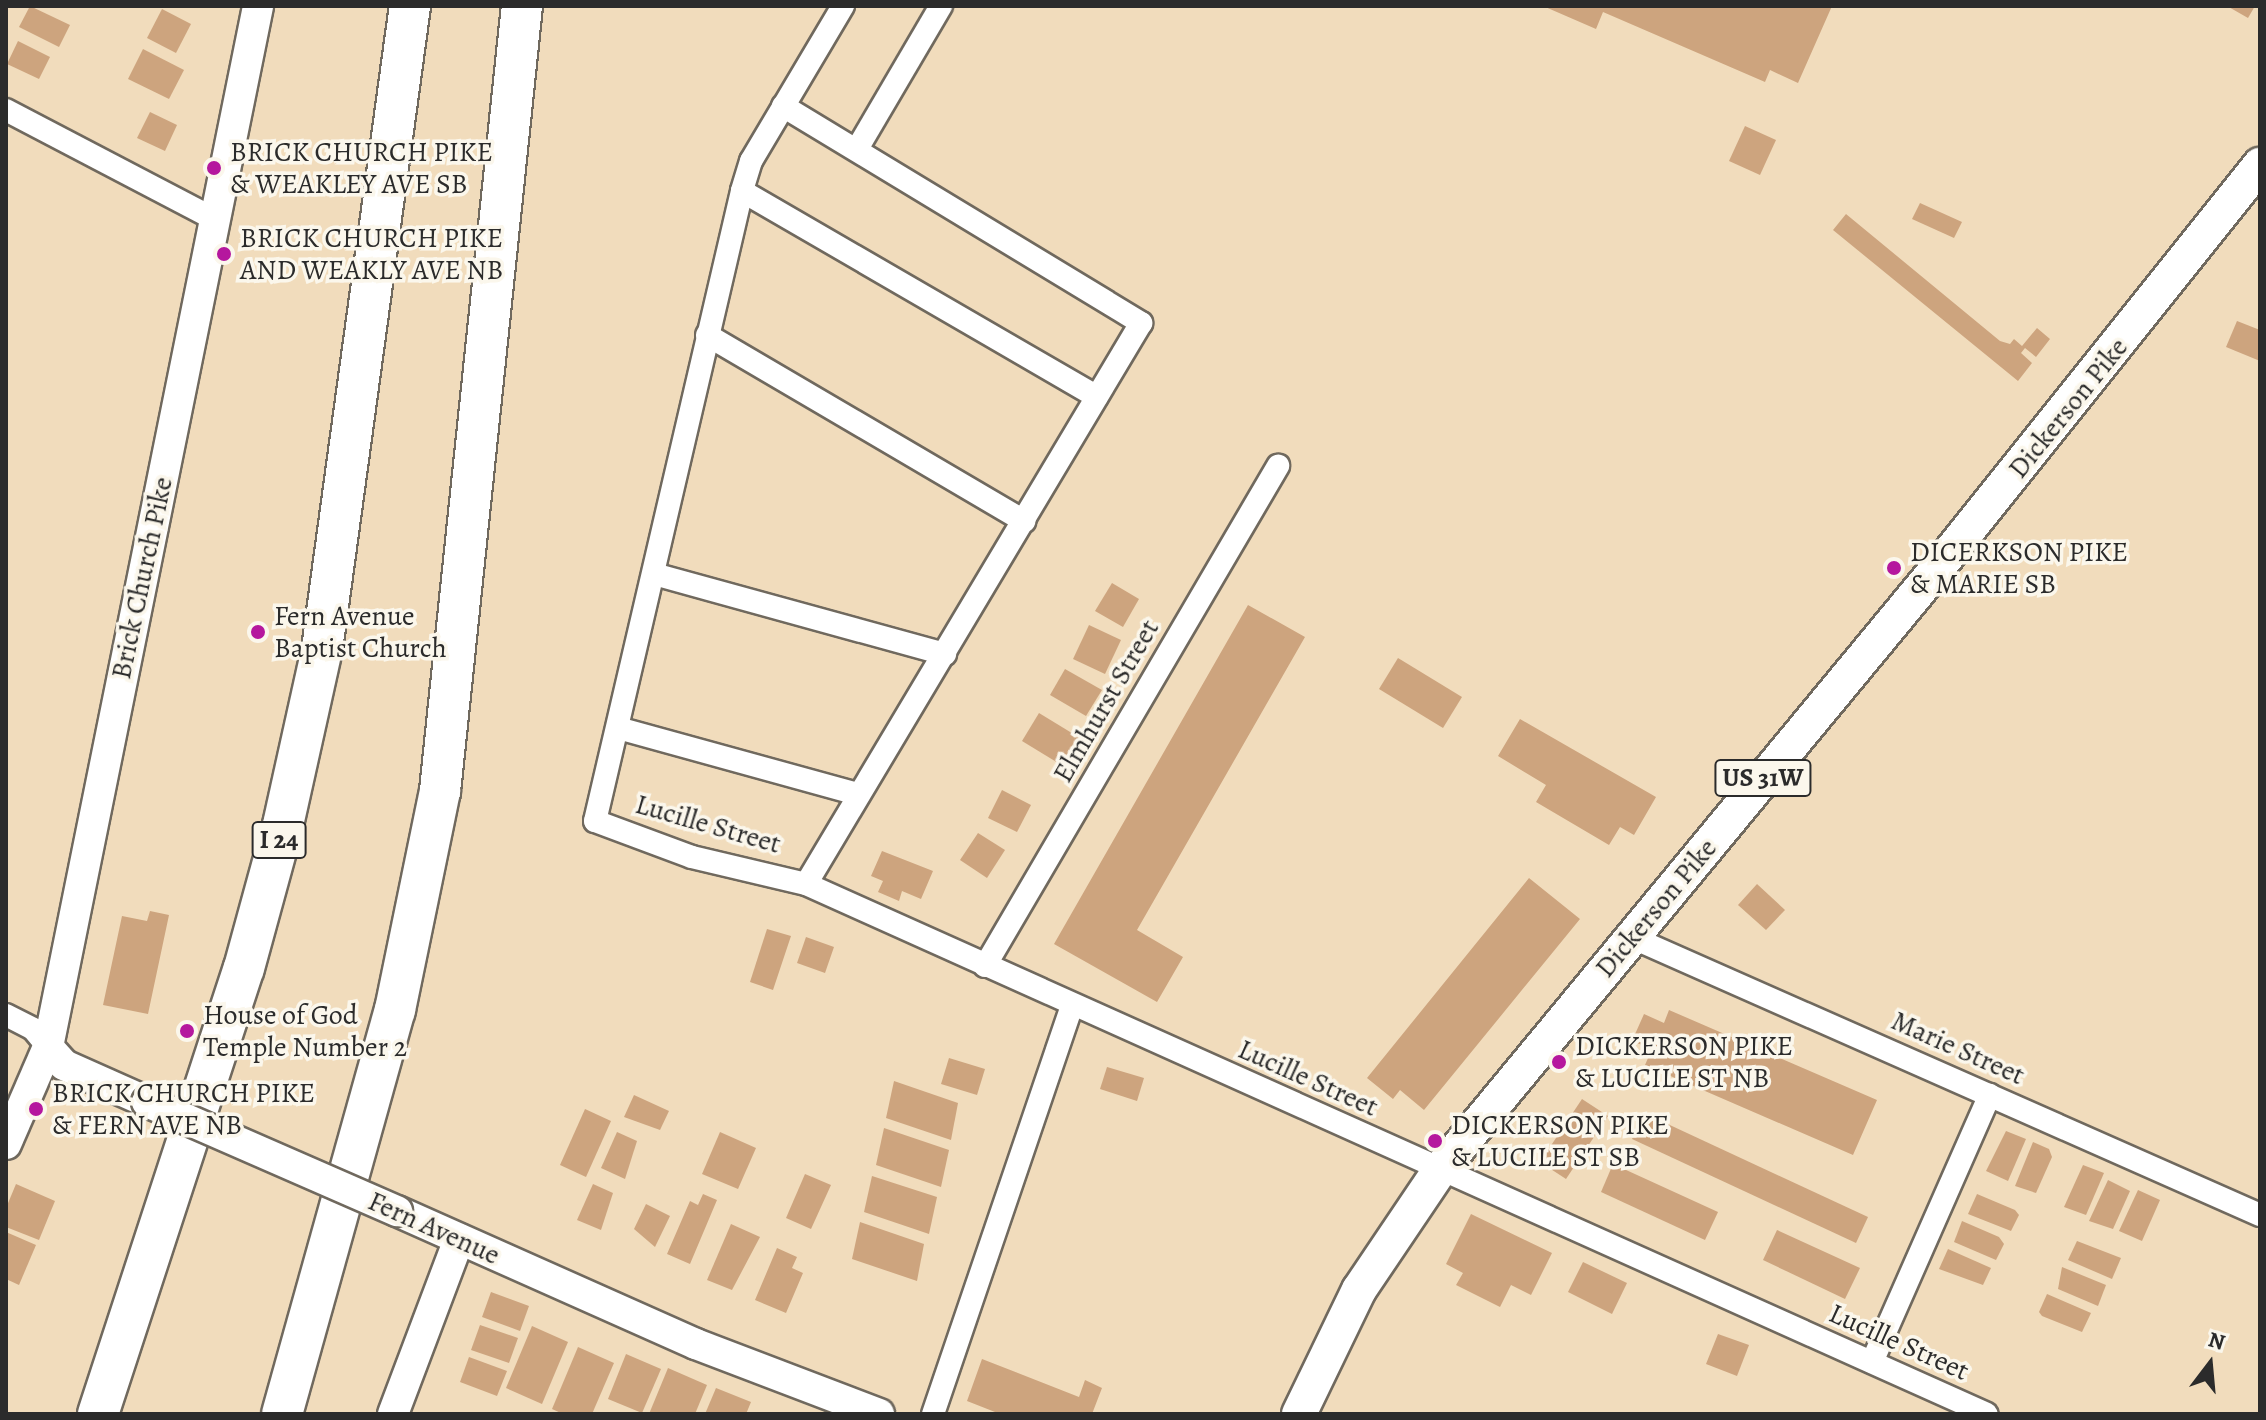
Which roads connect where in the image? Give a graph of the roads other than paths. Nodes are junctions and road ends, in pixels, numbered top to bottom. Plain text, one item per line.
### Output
1 (258, 6) edge
2 (410, 6) edge
3 (522, 6) edge
4 (843, 6) edge
5 (941, 6) edge
6 (783, 106) junction
7 (6, 110) edge
8 (857, 149) junction
9 (2260, 165) edge
10 (742, 191) junction
11 (216, 220) junction
12 (707, 335) junction
13 (1097, 397) junction
14 (1278, 466) dead end
15 (1024, 521) junction
16 (654, 574) junction
17 (945, 654) junction
18 (618, 728) junction
19 (858, 794) junction
20 (806, 884) junction
21 (1631, 937) junction
22 (985, 966) junction
23 (1072, 1005) junction
24 (6, 1015) edge
25 (48, 1047) junction
26 (1990, 1095) junction
27 (6, 1144) edge
28 (1440, 1170) junction
29 (2260, 1215) edge
30 (459, 1239) junction
31 (298, 1344) junction
32 (1872, 1362) junction
33 (98, 1414) edge
34 (271, 1414) edge
35 (282, 1414) edge
36 (393, 1414) edge
37 (879, 1414) edge
38 (933, 1414) edge
39 (1299, 1414) edge
40 (1987, 1414) edge

1 - 11 street, Brick Church Pike
2 - 33 highway, I 24
3 - 31 highway
4 - 6 street
5 - 8 street
6 - 8 street
6 - 10 street
7 - 11 street
8 - 13 street
9 - 21 main road, Dickerson Pike / US 31W
10 - 12 street
10 - 13 street
11 - 25 street, Brick Church Pike
12 - 15 street
12 - 16 street
13 - 15 street
14 - 22 street, Elmhurst Street
15 - 17 street
16 - 17 street
16 - 18 street
17 - 19 street
18 - 19 street
18 - 20 street, Lucille Street
19 - 20 street
20 - 22 street, Lucille Street
21 - 26 street, Marie Street
21 - 28 main road, Dickerson Pike / US 31W
22 - 23 street, Lucille Street
23 - 28 street, Lucille Street
23 - 38 street
24 - 25 street, Fern Avenue
25 - 27 street, Brick Church Pike
25 - 30 street, Fern Avenue, bridge
26 - 29 street, Marie Street
26 - 32 street
28 - 32 street, Lucille Street
28 - 39 main road, Dickerson Pike / US 31W
30 - 36 street
30 - 37 street, Fern Avenue
31 - 34 highway
31 - 35 highway
32 - 40 street, Lucille Street

